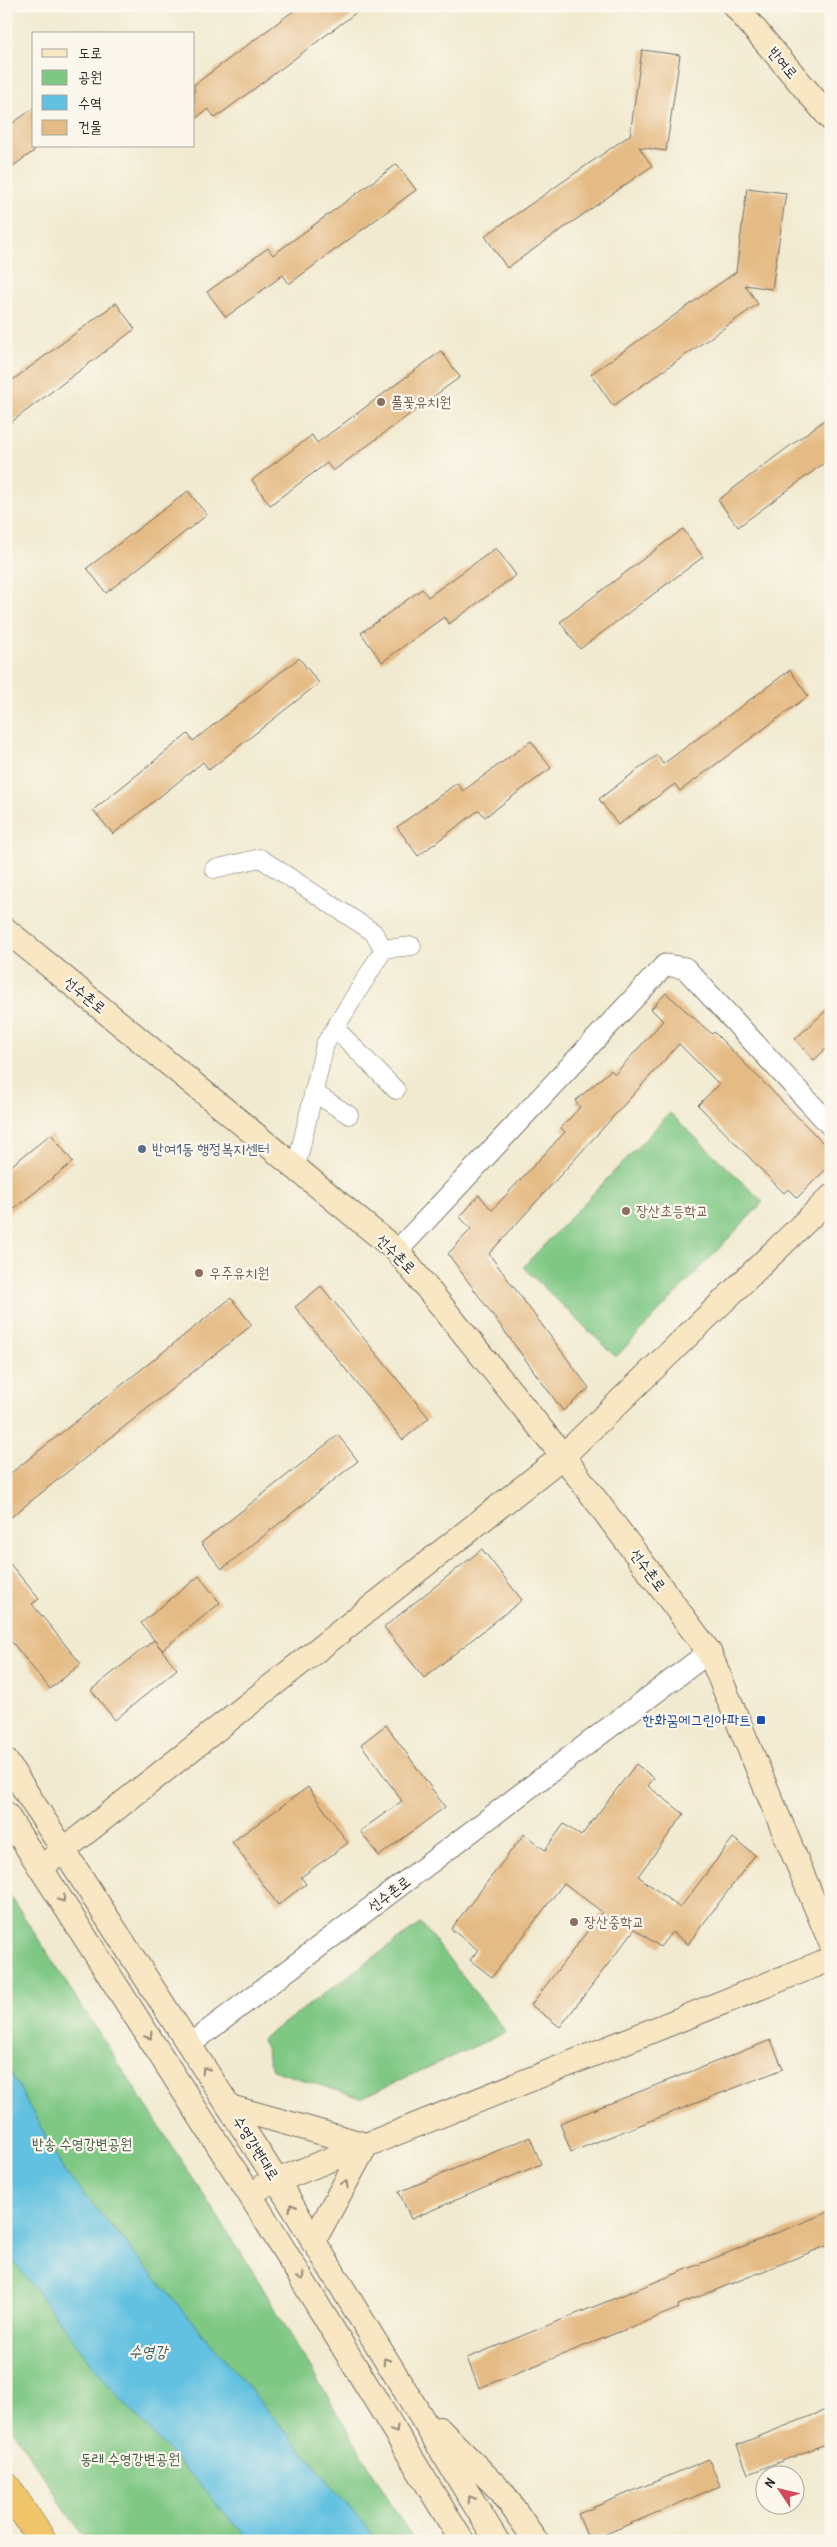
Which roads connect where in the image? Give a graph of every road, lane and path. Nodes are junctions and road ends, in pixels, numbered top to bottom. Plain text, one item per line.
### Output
1 (735, 6) edge
2 (831, 119) edge
3 (214, 868) dead end
4 (6, 930) edge
5 (412, 946) dead end
6 (384, 949) junction
7 (335, 1028) junction
8 (396, 1090) dead end
9 (313, 1092) junction
10 (349, 1115) dead end
11 (831, 1126) edge
12 (296, 1168) junction
13 (831, 1197) edge
14 (397, 1251) junction
15 (563, 1456) junction
16 (709, 1652) junction
17 (6, 1761) edge
18 (6, 1814) edge
19 (64, 1850) junction
20 (42, 1867) junction
21 (831, 1943) edge
22 (831, 1959) edge
23 (189, 2045) junction
24 (230, 2107) junction
25 (366, 2145) junction
26 (277, 2181) junction
27 (249, 2193) junction
28 (313, 2242) junction
29 (410, 2400) junction
30 (6, 2486) edge
31 (43, 2541) edge
32 (462, 2541) edge
33 (497, 2541) edge
34 (536, 2541) edge

1 - 2 main road, 반여로
3 - 6 street
4 - 12 main road, 선수촌로
5 - 6 street
6 - 7 street
7 - 8 street
7 - 9 street
9 - 10 street
9 - 12 street
11 - 14 street
12 - 14 main road, 선수촌로
13 - 15 main road
14 - 15 main road, 선수촌로
15 - 16 main road, 선수촌로
15 - 19 main road
16 - 21 main road, 선수촌로
16 - 23 street, 선수촌로
17 - 19 main road, 수영강변대로
18 - 20 main road, 수영강변대로
19 - 20 main road
19 - 23 main road, 수영강변대로
20 -> 27 main road, 수영강변대로
22 - 25 main road
24 -> 23 main road, 수영강변대로
24 - 25 main road
24 - 26 main road, 수영강변대로
25 - 26 main road
28 -> 25 main road
26 - 27 main road
28 -> 26 main road, 수영강변대로
27 -> 32 main road, 수영강변대로
29 -> 28 main road, 수영강변대로
33 -> 29 main road, 수영강변대로
29 - 34 main road
30 - 31 highway

